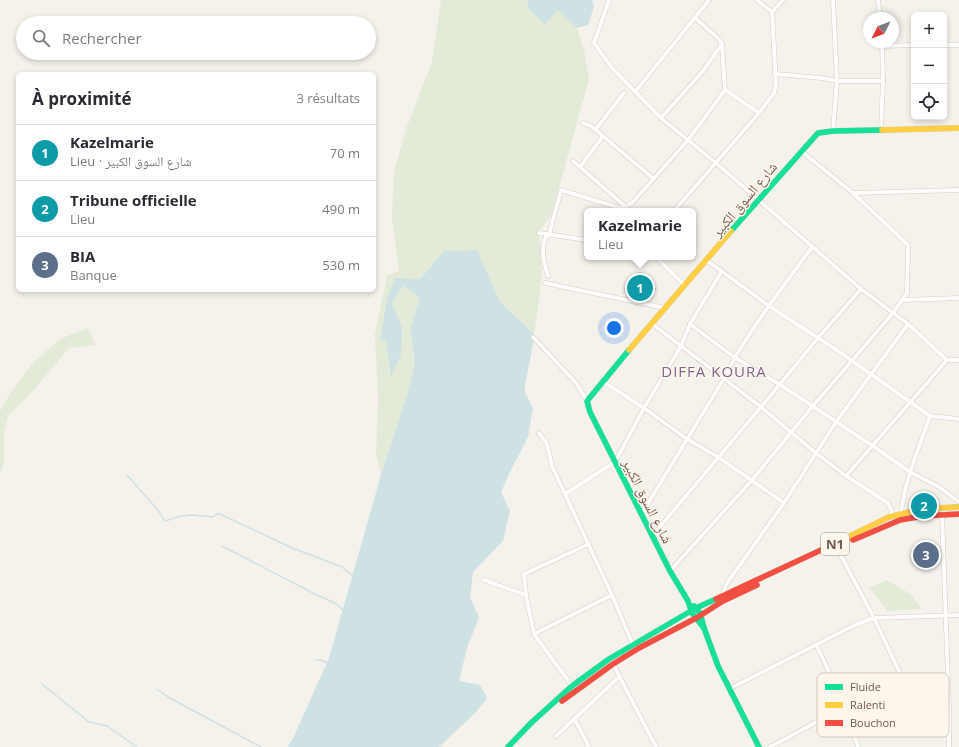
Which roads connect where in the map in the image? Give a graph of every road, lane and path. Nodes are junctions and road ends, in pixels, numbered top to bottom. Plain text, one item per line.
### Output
1 (609, 0) edge
2 (709, 0) edge
3 (757, 0) edge
4 (783, 0) edge
5 (833, 0) edge
6 (878, 0) edge
7 (772, 12) junction
8 (879, 12) edge
9 (695, 18) junction
10 (722, 44) junction
11 (899, 45) edge
12 (947, 45) edge
13 (959, 45) edge
14 (911, 46) edge
15 (882, 48) edge
16 (775, 74) junction
17 (837, 81) junction
18 (883, 82) junction
19 (725, 90) junction
20 (635, 92) junction
21 (624, 93) dead end
22 (759, 113) junction
23 (661, 118) junction
24 (583, 123) dead end
25 (959, 128) edge
26 (596, 129) junction
27 (881, 130) junction
28 (832, 131) junction
29 (604, 136) junction
30 (688, 140) junction
31 (801, 151) junction
32 (573, 161) dead end
33 (716, 163) junction
34 (580, 167) junction
35 (654, 179) junction
36 (959, 190) edge
37 (853, 193) junction
38 (758, 200) junction
39 (620, 208) edge
40 (626, 208) edge
41 (628, 208) edge
42 (677, 208) edge
43 (539, 233) dead end
44 (549, 235) junction
45 (584, 240) edge
46 (812, 247) junction
47 (659, 260) edge
48 (706, 262) junction
49 (722, 272) junction
50 (548, 276) dead end
51 (545, 283) dead end
52 (684, 285) junction
53 (861, 289) junction
54 (959, 298) edge
55 (903, 300) junction
56 (769, 306) junction
57 (665, 308) junction
58 (894, 313) junction
59 (651, 323) junction
60 (690, 324) junction
61 (908, 324) junction
62 (533, 337) dead end
63 (818, 338) junction
64 (680, 346) junction
65 (734, 357) junction
66 (947, 360) junction
67 (959, 360) edge
68 (852, 361) junction
69 (870, 375) junction
70 (723, 380) junction
71 (602, 381) junction
72 (779, 384) junction
73 (587, 401) junction
74 (911, 402) junction
75 (761, 407) junction
76 (812, 407) junction
77 (644, 408) junction
78 (930, 416) junction
79 (959, 419) edge
80 (836, 422) junction
81 (539, 433) dead end
82 (791, 434) junction
83 (687, 438) junction
84 (873, 446) junction
85 (816, 453) junction
86 (718, 457) junction
87 (615, 462) junction
88 (910, 472) junction
89 (846, 476) junction
90 (752, 480) junction
91 (565, 494) junction
92 (959, 502) edge
93 (784, 503) junction
94 (959, 507) edge
95 (901, 513) junction
96 (942, 514) junction
97 (959, 514) edge
98 (641, 515) junction
99 (889, 517) junction
100 (652, 536) junction
101 (589, 544) junction
102 (837, 548) junction
103 (670, 571) junction
104 (484, 580) dead end
105 (526, 595) junction
106 (612, 595) junction
107 (722, 596) junction
108 (688, 601) junction
109 (696, 608) junction
110 (691, 611) junction
111 (701, 615) junction
112 (959, 615) edge
113 (945, 616) junction
114 (874, 618) junction
115 (695, 619) junction
116 (704, 628) junction
117 (534, 634) junction
118 (816, 644) junction
119 (632, 645) junction
120 (613, 664) junction
121 (830, 673) edge
122 (900, 673) edge
123 (948, 673) edge
124 (620, 676) junction
125 (572, 686) junction
126 (730, 689) junction
127 (949, 707) edge
128 (574, 718) junction
129 (817, 722) edge
130 (556, 736) dead end
131 (855, 737) edge
132 (508, 747) edge
133 (514, 747) edge
134 (589, 747) edge
135 (656, 747) edge
136 (759, 747) edge
137 (770, 747) edge
138 (858, 747) edge
139 (949, 747) edge

1 - 20 street
2 - 9 street
3 - 7 street
4 - 7 street
5 - 17 street
6 - 8 street
7 - 16 street
9 - 10 street
9 - 20 street
10 - 19 street
10 - 23 street
11 - 14 street
12 - 13 street
15 - 18 street
16 - 17 street
16 - 22 street
17 - 18 street
17 - 28 street
18 - 27 street
19 - 22 street
19 - 30 street
20 - 23 street
21 - 26 street
22 - 33 street
23 - 30 street
24 - 26 street
25 - 27 main road, شارع السوق الكبير
26 - 29 street
27 - 28 main road, شارع السوق الكبير
28 - 31 main road, شارع السوق الكبير
29 - 34 street
29 - 35 street
30 - 33 street
30 - 35 street
31 - 37 street
31 - 38 main road, شارع السوق الكبير
32 - 34 street
33 - 38 street
33 - 42 street
34 - 40 street
35 - 41 street
36 - 37 street
37 - 55 street
38 - 46 street
38 - 48 main road, شارع السوق الكبير
39 - 44 street
43 - 44 street
44 - 45 street
44 - 50 street
46 - 53 street
46 - 56 street
47 - 52 street
48 - 49 street
48 - 52 main road, شارع السوق الكبير
49 - 56 street
49 - 60 street
51 - 57 street
52 - 57 main road, شارع السوق الكبير
53 - 58 street
53 - 63 street
54 - 55 street
55 - 58 street
56 - 63 street
56 - 65 street
57 - 59 main road, شارع السوق الكبير
58 - 61 street
58 - 68 street
59 - 64 street
59 - 71 main road, شارع السوق الكبير
60 - 64 street
60 - 65 street
61 - 66 street
61 - 69 street
62 - 73 street
63 - 68 street
63 - 72 street
64 - 70 street
64 - 77 street
65 - 70 street
65 - 72 street
66 - 67 street
66 - 74 street
68 - 69 street
68 - 76 street
69 - 74 street
69 - 80 street
70 - 75 street
70 - 83 street
71 - 73 main road, شارع السوق الكبير
71 - 77 street
72 - 75 street
72 - 76 street
73 - 87 main road, شارع السوق الكبير
74 - 78 street
74 - 84 street
75 - 82 street
75 - 86 street
76 - 80 street
76 - 82 street
77 - 83 street
77 - 87 street
78 - 79 street
78 - 88 street
80 - 84 street
80 - 85 street
81 - 91 street
82 - 85 street
82 - 90 street
83 - 86 street
83 - 98 street
84 - 88 street
84 - 89 street
85 - 89 street
85 - 93 street
86 - 90 street
86 - 100 street
87 - 91 street
87 - 98 main road, شارع السوق الكبير
88 - 92 street
88 - 95 street
89 - 99 street
90 - 93 street
90 - 103 street
91 - 101 street
93 - 107 street
94 - 95 main road, N1
95 - 99 main road, N1
96 - 97 main road, N1
96 - 102 main road, N1
96 - 113 street
98 - 100 main road, شارع السوق الكبير
99 - 107 main road, N1
100 - 103 main road, شارع السوق الكبير
101 - 105 street
101 - 106 street
102 - 111 main road, N1
102 - 114 street
103 - 108 main road, شارع السوق الكبير
104 - 105 street
105 - 117 street
106 - 117 street
106 - 119 street
107 - 109 main road, N1
108 - 109 main road, شارع السوق الكبير
108 - 110 main road, شارع السوق الكبير
109 - 110 main road, N1
109 - 111 main road, شارع السوق الكبير
110 - 115 main road, شارع السوق الكبير
110 - 119 main road, N1
111 - 115 main road, N1
111 - 116 main road, شارع السوق الكبير
112 - 113 street
113 - 114 street
113 - 123 street
114 - 118 street
114 - 122 street
115 - 116 main road, شارع السوق الكبير
115 - 120 main road, N1
116 - 126 main road, شارع السوق الكبير
117 - 125 street
118 - 121 street
118 - 126 street
119 - 125 main road, N1
120 - 124 street
120 - 133 main road, N1
124 - 128 street
124 - 135 street
125 - 132 main road, N1
126 - 136 main road, شارع السوق الكبير
127 - 139 street
128 - 130 street
128 - 134 street
129 - 137 street
131 - 138 street

